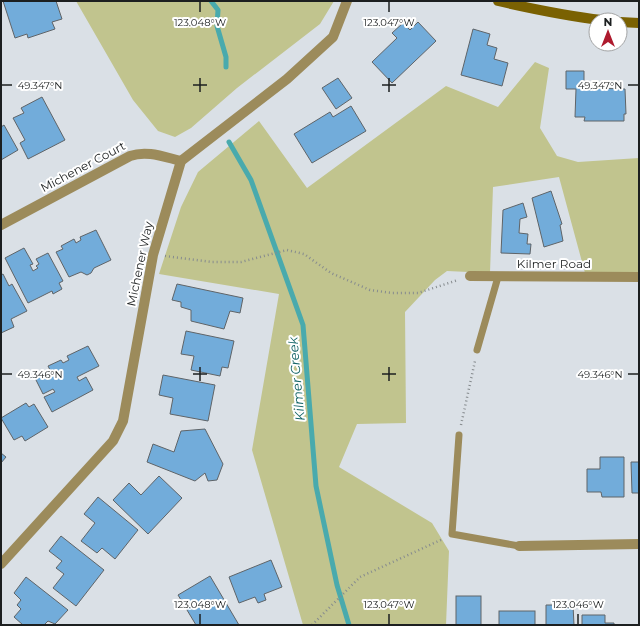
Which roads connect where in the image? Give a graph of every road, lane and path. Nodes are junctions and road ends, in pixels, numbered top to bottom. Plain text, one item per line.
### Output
1 (347, 1) edge
2 (498, 1) edge
3 (588, 18) edge
4 (628, 23) edge
5 (639, 24) edge
6 (181, 160) junction
7 (1, 225) edge
8 (153, 255) junction
9 (470, 276) joint
10 (498, 277) junction
11 (639, 277) edge
12 (477, 350) joint
13 (459, 435) joint
14 (452, 534) junction
15 (639, 544) edge
16 (519, 546) joint
17 (1, 564) edge
18 (312, 625) edge

1 - 6 street
2 - 3 street
4 - 5 street
6 - 7 street, Michener Court
6 - 8 street, Michener Way
8 - 9 path
8 - 17 street, Michener Way
9 - 10 street, Kilmer Road
10 - 11 street, Kilmer Road
10 - 12 lane
12 - 13 path
13 - 14 lane
14 - 16 lane
14 - 18 path
15 - 16 street

